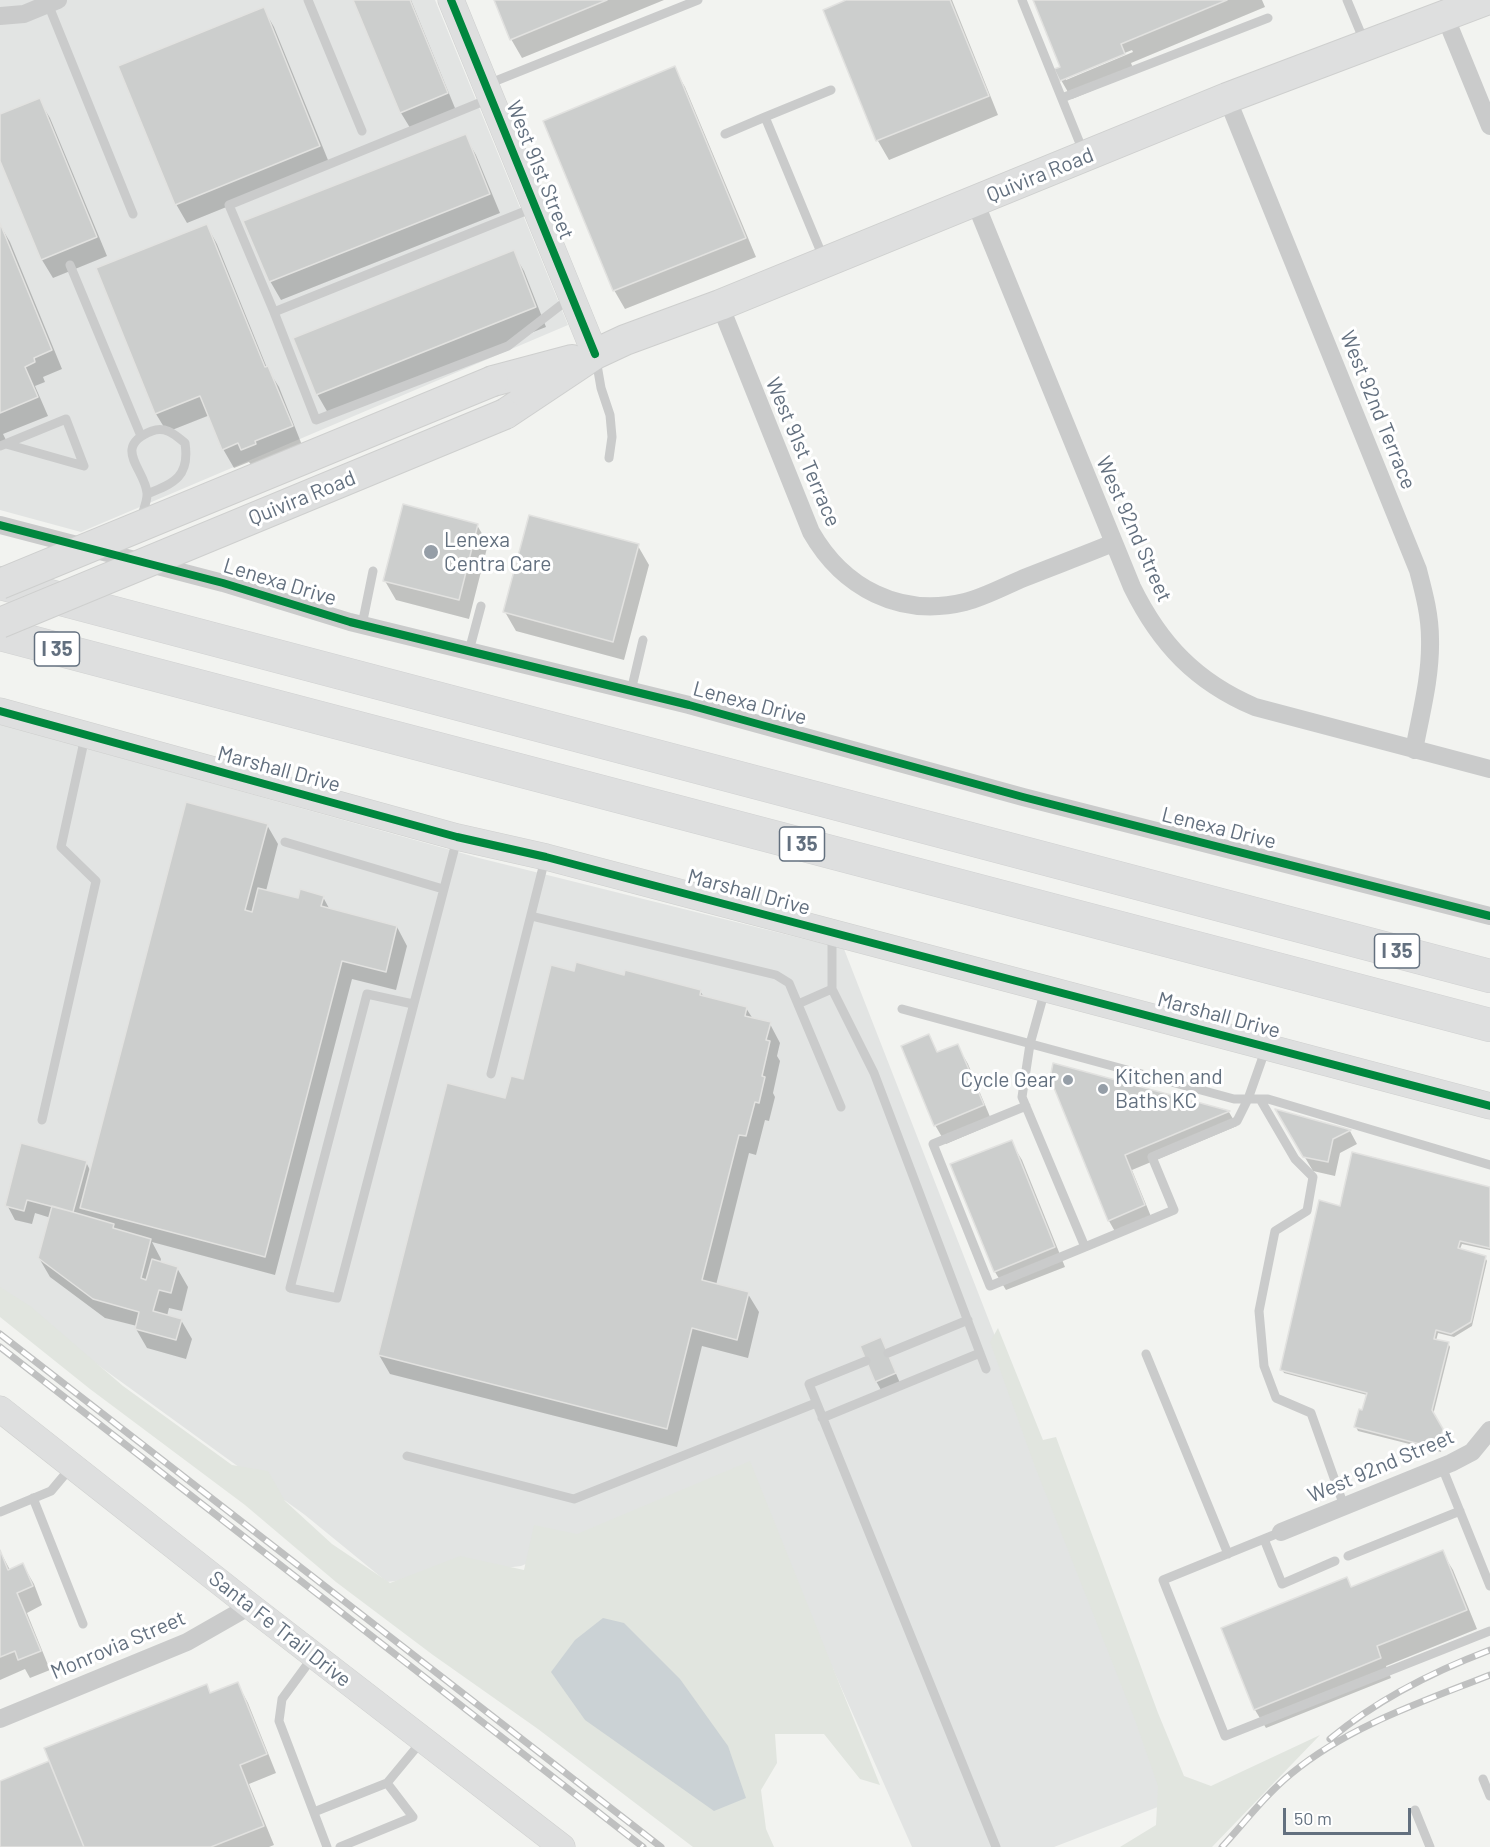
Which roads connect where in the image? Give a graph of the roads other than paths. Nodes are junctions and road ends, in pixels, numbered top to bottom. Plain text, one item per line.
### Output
1 (308, 0) edge
2 (451, 0) edge
3 (698, 0) edge
4 (1022, 0) edge
5 (1347, 0) edge
6 (1486, 0) edge
7 (53, 2) edge
8 (0, 16) edge
9 (1445, 16) junction
10 (1268, 18) dead end
11 (1366, 46) junction
12 (831, 90) dead end
13 (488, 92) junction
14 (1062, 98) junction
15 (1227, 98) junction
16 (765, 117) junction
17 (1490, 126) edge
18 (362, 131) dead end
19 (725, 134) dead end
20 (1085, 156) junction
21 (975, 202) junction
22 (535, 207) junction
23 (133, 214) dead end
24 (825, 262) junction
25 (70, 265) dead end
26 (572, 297) junction
27 (720, 305) junction
28 (274, 312) junction
29 (595, 354) junction
30 (141, 436) junction
31 (3, 445) edge
32 (609, 458) dead end
33 (147, 494) junction
34 (0, 525) edge
35 (1113, 543) junction
36 (132, 549) junction
37 (373, 572) dead end
38 (0, 584) edge
39 (481, 606) dead end
40 (0, 623) edge
41 (362, 625) junction
42 (0, 634) edge
43 (643, 640) dead end
44 (469, 651) junction
45 (631, 691) junction
46 (0, 711) edge
47 (85, 735) junction
48 (1414, 750) junction
49 (1490, 770) edge
50 (457, 837) junction
51 (285, 842) dead end
52 (546, 857) junction
53 (443, 889) junction
54 (531, 916) junction
55 (1490, 916) edge
56 (832, 932) junction
57 (1490, 976) edge
58 (1046, 988) junction
59 (832, 989) junction
60 (413, 1004) junction
61 (798, 1004) junction
62 (902, 1009) dead end
63 (1490, 1025) edge
64 (1030, 1044) junction
65 (1266, 1046) junction
66 (491, 1074) dead end
67 (1248, 1099) junction
68 (1260, 1099) junction
69 (1026, 1106) junction
70 (1490, 1106) edge
71 (841, 1107) dead end
72 (42, 1120) dead end
73 (1490, 1165) edge
74 (1085, 1247) junction
75 (968, 1320) junction
76 (888, 1353) dead end
77 (980, 1353) junction
78 (1146, 1354) dead end
79 (867, 1361) dead end
80 (986, 1369) dead end
81 (816, 1403) junction
82 (0, 1409) edge
83 (822, 1418) junction
84 (1490, 1430) edge
85 (407, 1456) dead end
86 (72, 1466) junction
87 (1442, 1467) junction
88 (33, 1498) junction
89 (1344, 1506) junction
90 (1460, 1511) junction
91 (0, 1512) edge
92 (1272, 1536) junction
93 (1228, 1554) junction
94 (1348, 1556) dead end
95 (1335, 1561) dead end
96 (1490, 1586) edge
97 (250, 1606) junction
98 (83, 1624) dead end
99 (1490, 1630) edge
100 (314, 1656) junction
101 (0, 1719) edge
102 (423, 1739) junction
103 (1483, 1779) dead end
104 (387, 1783) junction
105 (1490, 1796) edge
106 (1415, 1810) dead end
107 (314, 1812) junction
108 (327, 1847) edge
109 (340, 1847) edge
110 (562, 1847) edge
111 (996, 1847) edge
112 (1430, 1847) edge

1 - 18 lane
2 - 13 street, West 91st Street
3 - 13 lane
4 - 14 lane
5 - 11 lane
6 - 9 main road, Quivira Road
7 - 8 street
7 - 23 lane
9 - 11 main road, Quivira Road
9 - 17 street
10 - 14 lane
11 - 15 main road, Quivira Road
12 - 16 lane
13 - 22 street, West 91st Street
13 - 28 lane
14 - 20 lane
15 - 20 main road, Quivira Road
15 - 48 street, West 92nd Terrace
16 - 19 lane
16 - 24 lane
20 - 21 main road, Quivira Road
21 - 24 main road, Quivira Road
21 - 35 street, West 92nd Street
22 - 26 street, West 91st Street
22 - 28 lane
24 - 27 main road, Quivira Road
25 - 30 lane
26 - 28 lane
26 - 29 street, West 91st Street
27 - 29 main road, Quivira Road
27 - 35 street, West 91st Terrace
29 - 32 lane
29 - 38 main road, Quivira Road, bridge
29 - 40 main road, Quivira Road, bridge
30 - 33 lane
30 - 33 lane
31 - 31 lane
33 - 36 lane
34 - 36 street, Lenexa Drive
35 - 48 street, West 92nd Street
36 - 41 street, Lenexa Drive
37 - 41 lane
38 - 57 highway, I 35
39 - 44 lane
41 - 44 street, Lenexa Drive
42 - 63 highway, I 35
43 - 45 lane
44 - 45 street, Lenexa Drive
45 - 55 street, Lenexa Drive
46 - 47 street, Marshall Drive
47 - 50 street, Marshall Drive
47 - 72 lane
48 - 49 street, West 92nd Street
50 - 52 street, Marshall Drive
50 - 53 lane
51 - 53 lane
52 - 54 lane
52 - 56 street, Marshall Drive
53 - 60 lane
54 - 61 lane
54 - 66 lane
56 - 58 street, Marshall Drive
56 - 59 lane
58 - 64 lane
58 - 65 street, Marshall Drive
59 - 61 lane
59 - 75 lane
60 - 60 lane
61 - 71 lane
62 - 64 lane
64 - 67 lane
64 - 69 lane
65 - 67 lane
65 - 70 street, Marshall Drive
67 - 68 lane
67 - 74 lane
68 - 73 lane
68 - 89 lane
69 - 74 lane
69 - 74 lane
75 - 76 lane
75 - 77 lane
77 - 80 lane
77 - 83 lane
78 - 93 lane
79 - 81 lane
81 - 83 lane
81 - 85 lane
82 - 86 street, Santa Fe Trail Drive
83 - 111 lane
84 - 87 street, West 92nd Street
86 - 88 lane
86 - 97 street, Santa Fe Trail Drive
87 - 89 street, West 92nd Street
87 - 90 lane
88 - 91 lane
88 - 98 lane
89 - 92 street, West 92nd Street
90 - 94 lane
90 - 96 lane
92 - 93 lane
92 - 95 lane
93 - 99 lane
97 - 100 street, Santa Fe Trail Drive
97 - 101 street, Monrovia Street
100 - 102 street, Santa Fe Trail Drive
100 - 107 lane
102 - 104 lane
102 - 110 street, Santa Fe Trail Drive
103 - 105 lane
104 - 107 lane
104 - 109 lane
106 - 112 lane
107 - 108 lane

